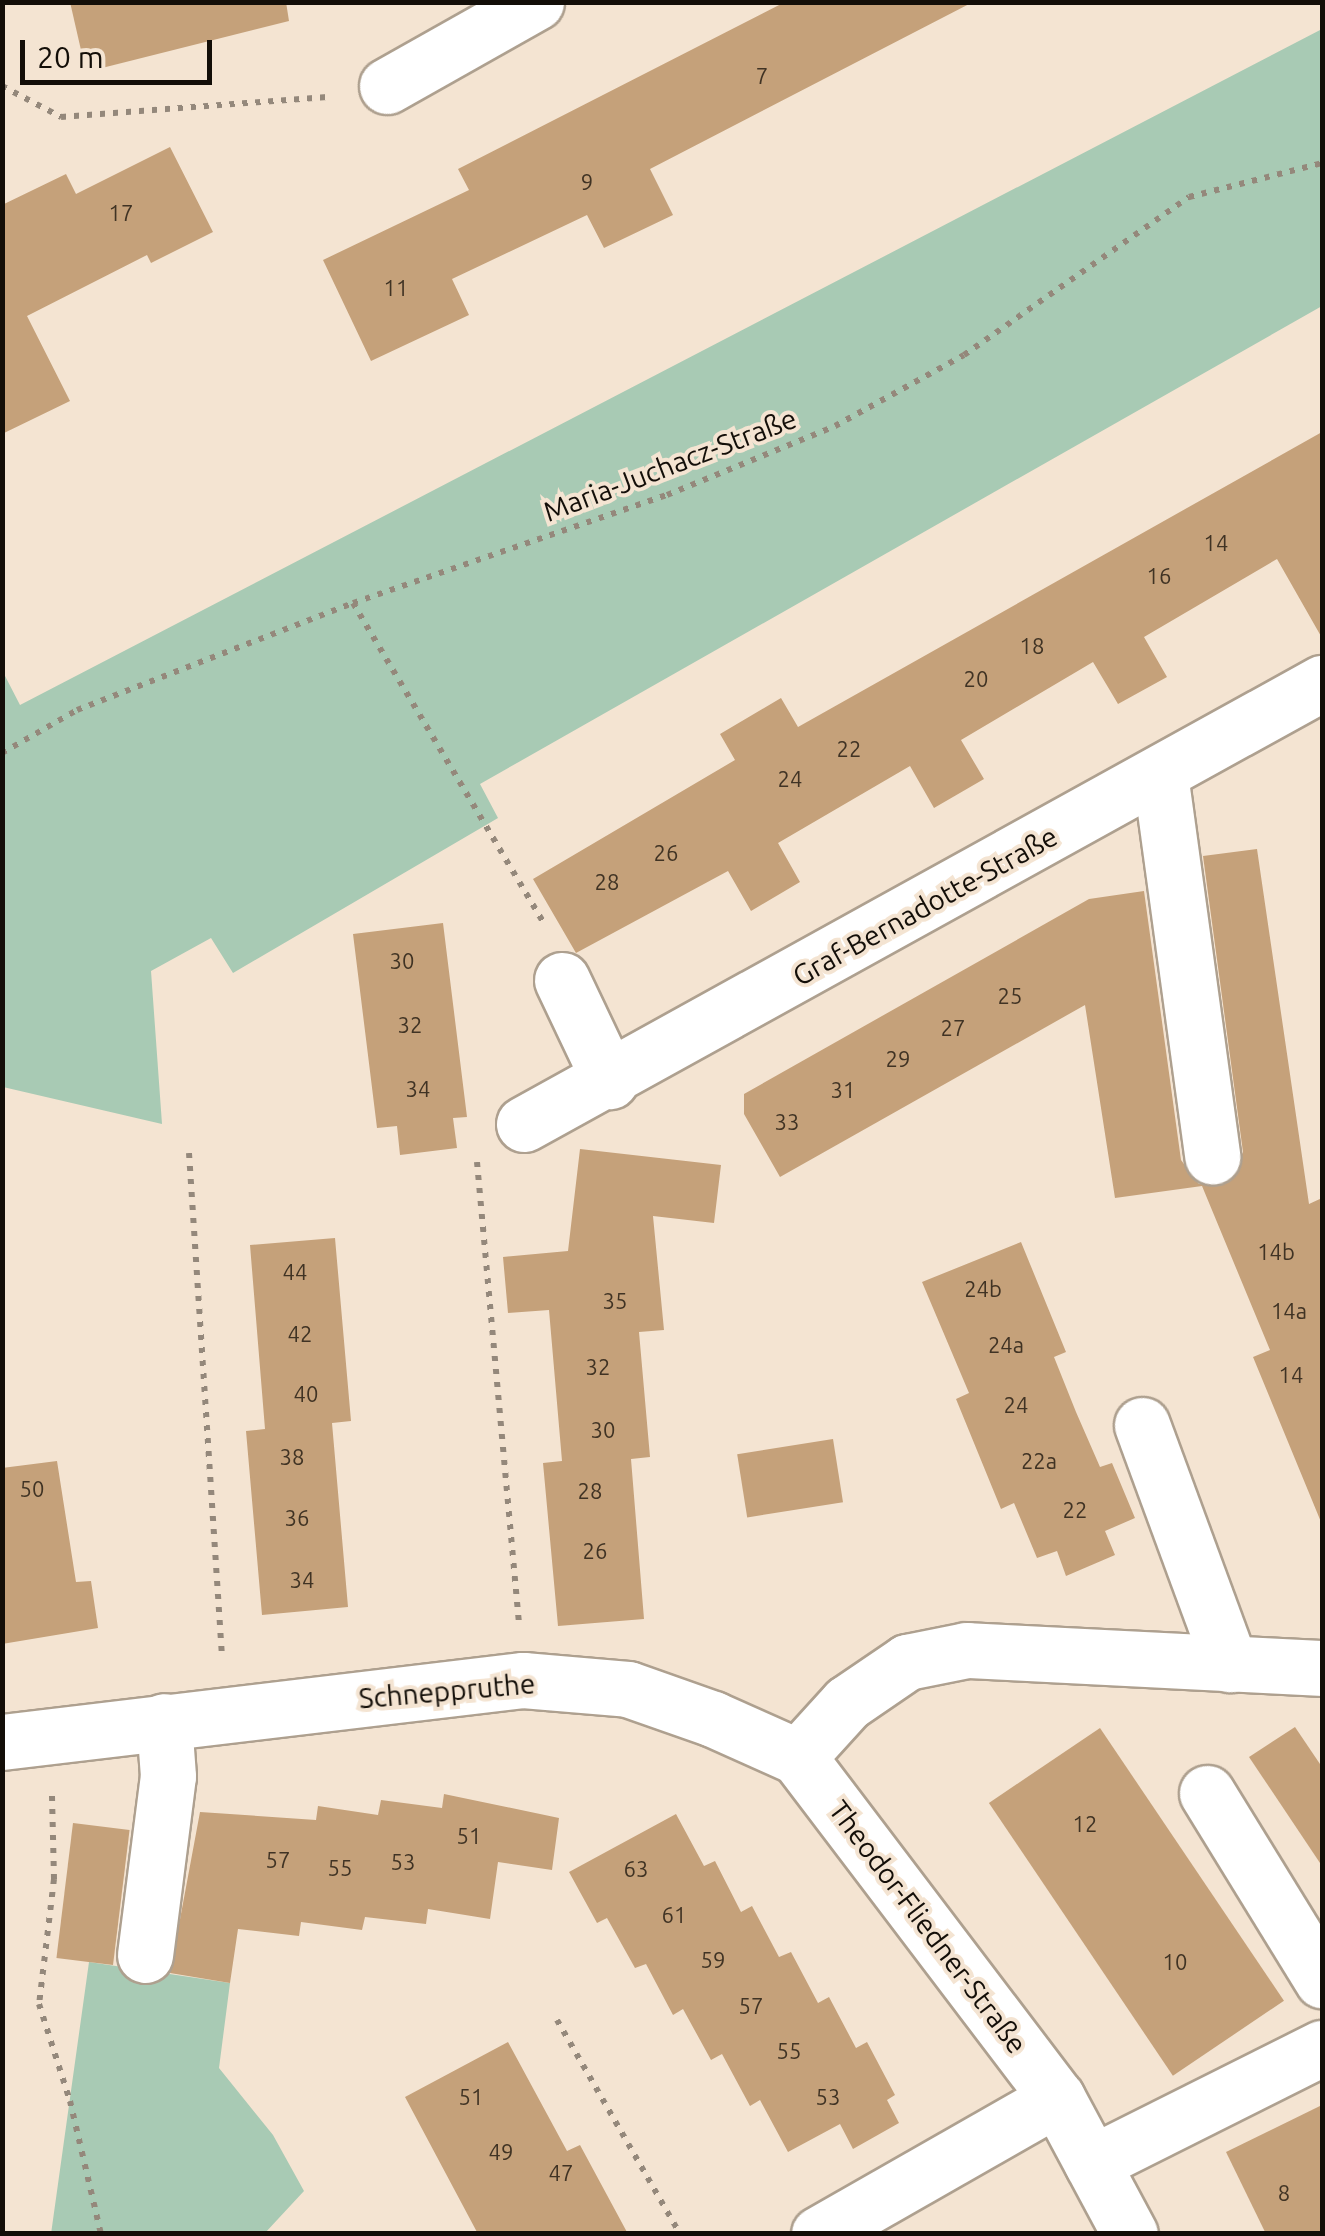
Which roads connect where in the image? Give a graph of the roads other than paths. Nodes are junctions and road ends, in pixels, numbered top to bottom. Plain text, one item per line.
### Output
1 (536, 2) edge
2 (387, 86) road end
3 (1322, 683) edge
4 (1160, 774) junction
5 (562, 980) road end
6 (610, 1080) junction
7 (524, 1124) road end
8 (1212, 1156) dead end
9 (1142, 1425) dead end
10 (1230, 1664) junction
11 (1322, 1668) edge
12 (164, 1721) junction
13 (27, 1738) edge
14 (798, 1757) junction
15 (1207, 1793) dead end
16 (146, 1955) dead end
17 (1322, 1980) edge
18 (1322, 2048) edge
19 (1058, 2098) junction
20 (1092, 2163) junction
21 (819, 2234) edge
22 (1130, 2234) edge

1 - 2 street
3 - 4 street, Graf-Bernadotte-Straße
4 - 6 street, Graf-Bernadotte-Straße
4 - 8 street
5 - 6 street
6 - 7 street, Graf-Bernadotte-Straße
9 - 10 street
10 - 11 street
10 - 14 street
12 - 13 street, Schneppruthe
12 - 14 street, Schneppruthe
12 - 16 street
14 - 19 street, Theodor-Fliedner-Straße
15 - 17 street
18 - 20 street
19 - 20 street, Theodor-Fliedner-Straße
19 - 21 street
20 - 22 street, Theodor-Fliedner-Straße

